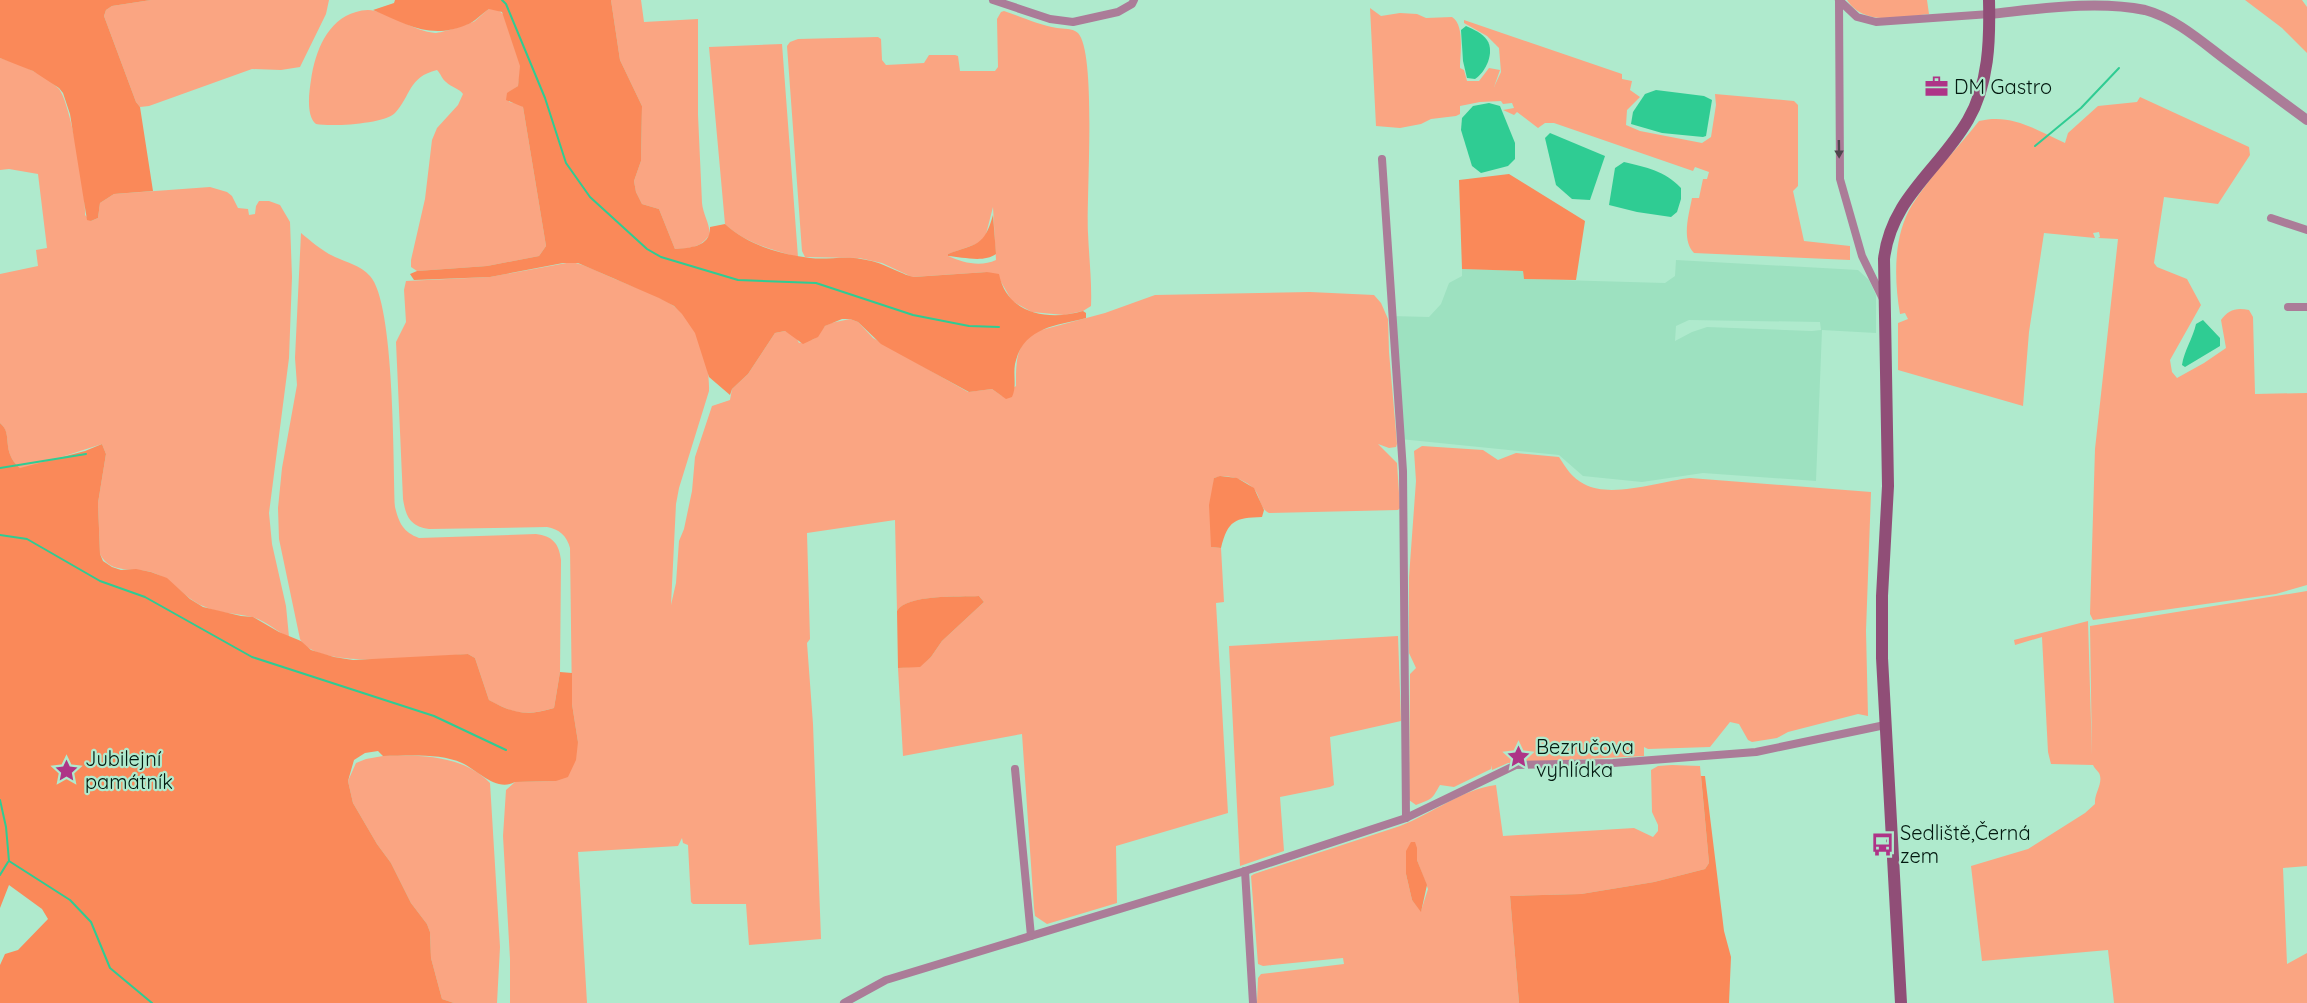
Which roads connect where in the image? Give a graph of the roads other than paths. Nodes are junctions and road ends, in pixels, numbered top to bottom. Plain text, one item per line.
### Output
1 (993, 0) edge
2 (1134, 0) edge
3 (1839, 0) edge
4 (1989, 0) edge
5 (1990, 14) junction
6 (2307, 120) edge
7 (1382, 159) dead end
8 (2271, 218) dead end
9 (2307, 230) edge
10 (1884, 302) junction
11 (2288, 307) dead end
12 (2307, 307) edge
13 (1885, 725) junction
14 (1015, 769) dead end
15 (1406, 818) junction
16 (1245, 871) junction
17 (1031, 936) junction
18 (844, 1003) edge
19 (1253, 1003) edge
20 (1901, 1003) edge

1 - 2 street
3 - 5 street
3 -> 10 street
4 - 5 main road
5 - 6 street
5 - 10 main road
7 - 15 street
8 - 9 street
10 - 13 main road
11 - 12 street
13 - 15 street
13 - 20 main road
14 - 17 street
15 - 16 street
16 - 17 street
16 - 19 street
17 - 18 street

